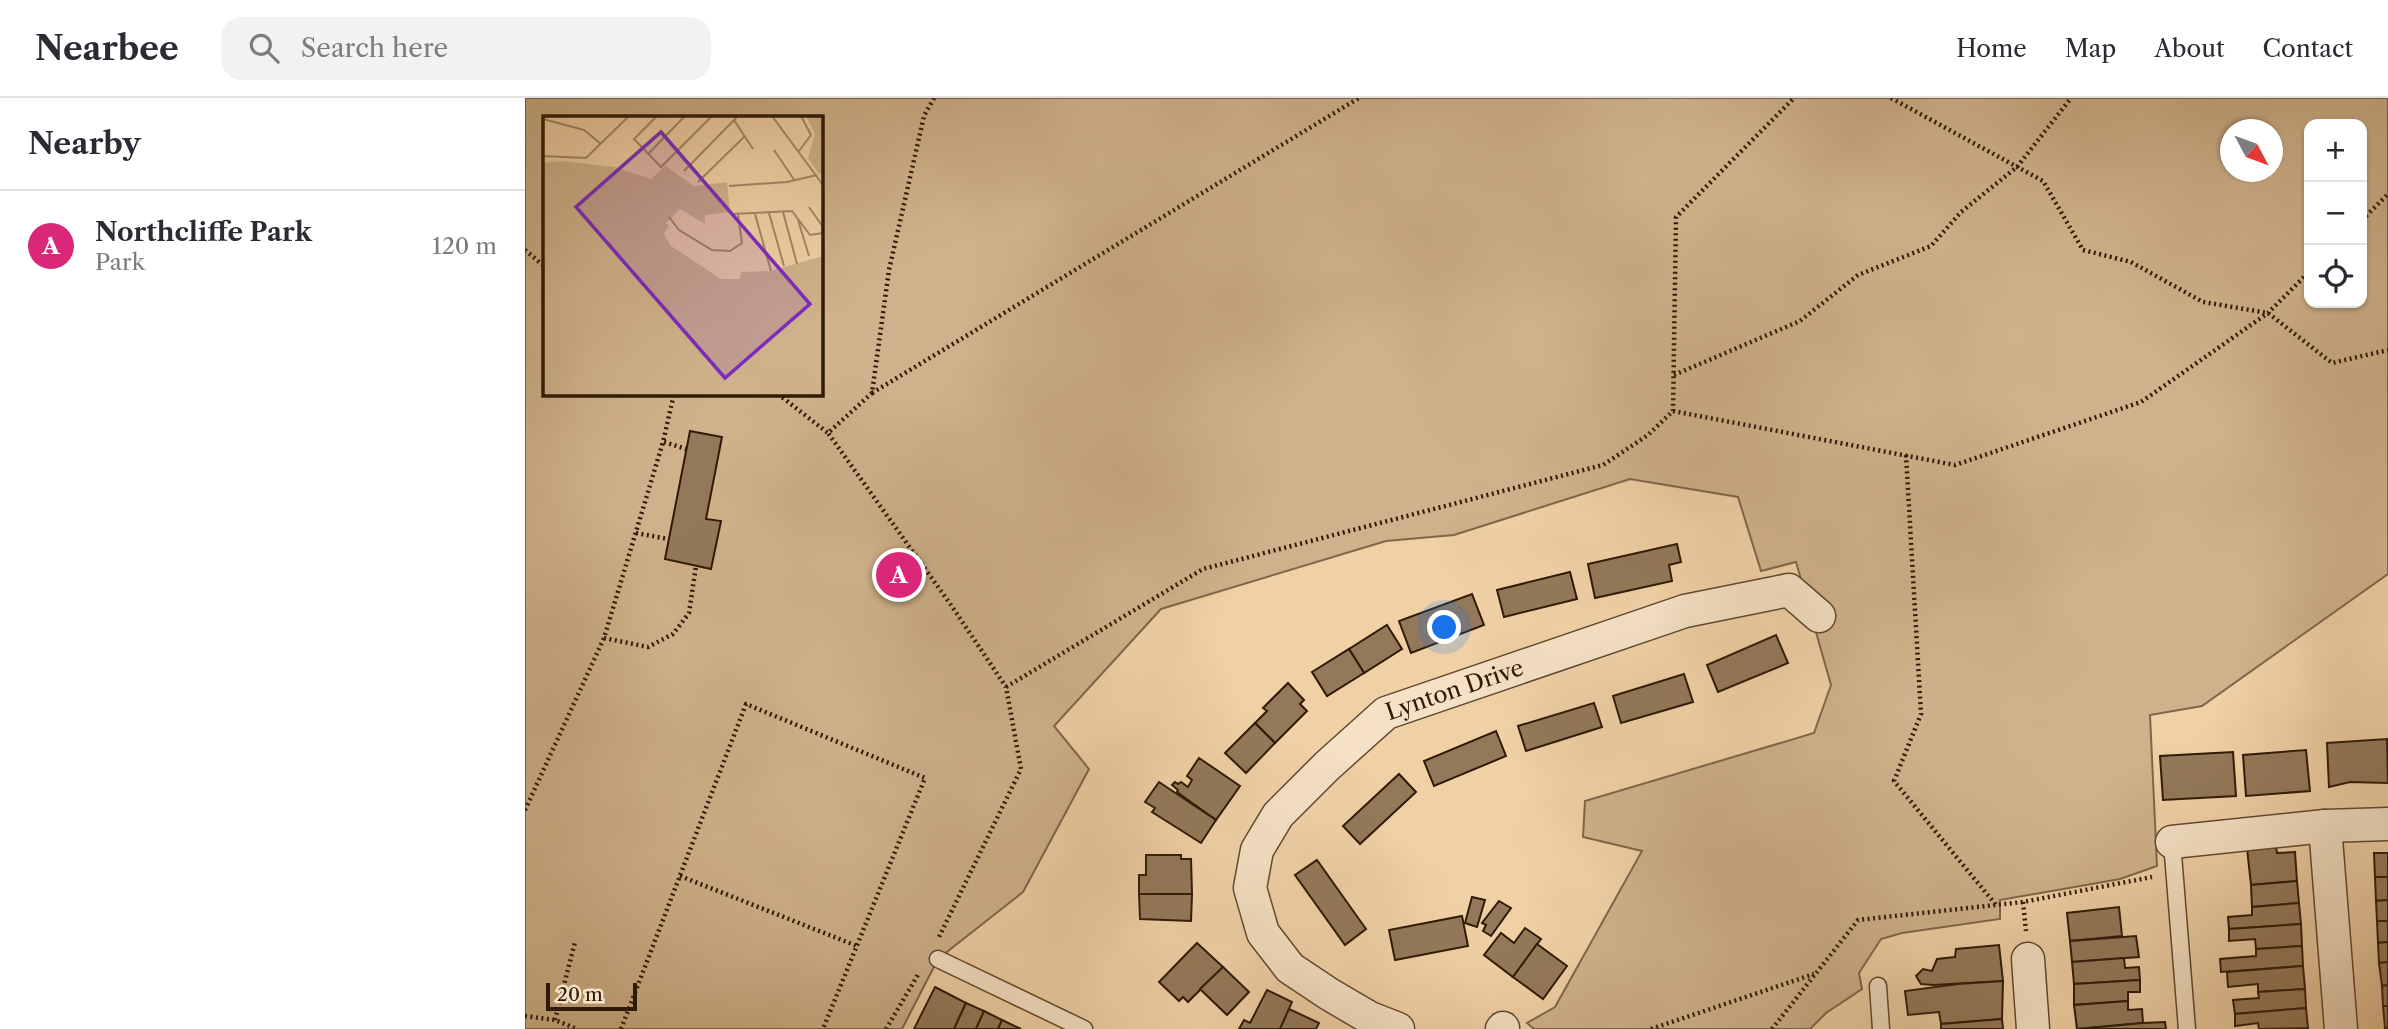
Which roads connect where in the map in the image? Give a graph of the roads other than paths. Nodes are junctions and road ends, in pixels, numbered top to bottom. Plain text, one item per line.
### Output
1 (1819, 616) dead end
2 (2388, 824) edge
3 (2325, 826) junction
4 (2174, 857) joint
5 (2028, 959) dead end
6 (931, 962) road end
7 (1878, 986) dead end
8 (1084, 1029) edge
9 (1398, 1029) edge
10 (1881, 1029) edge
11 (2033, 1029) edge
12 (2187, 1029) edge
13 (2341, 1029) edge

1 - 9 street, Lynton Drive
2 - 3 street
3 - 4 street
3 - 13 street
4 - 12 lane
5 - 11 street
6 - 8 lane
7 - 10 lane

